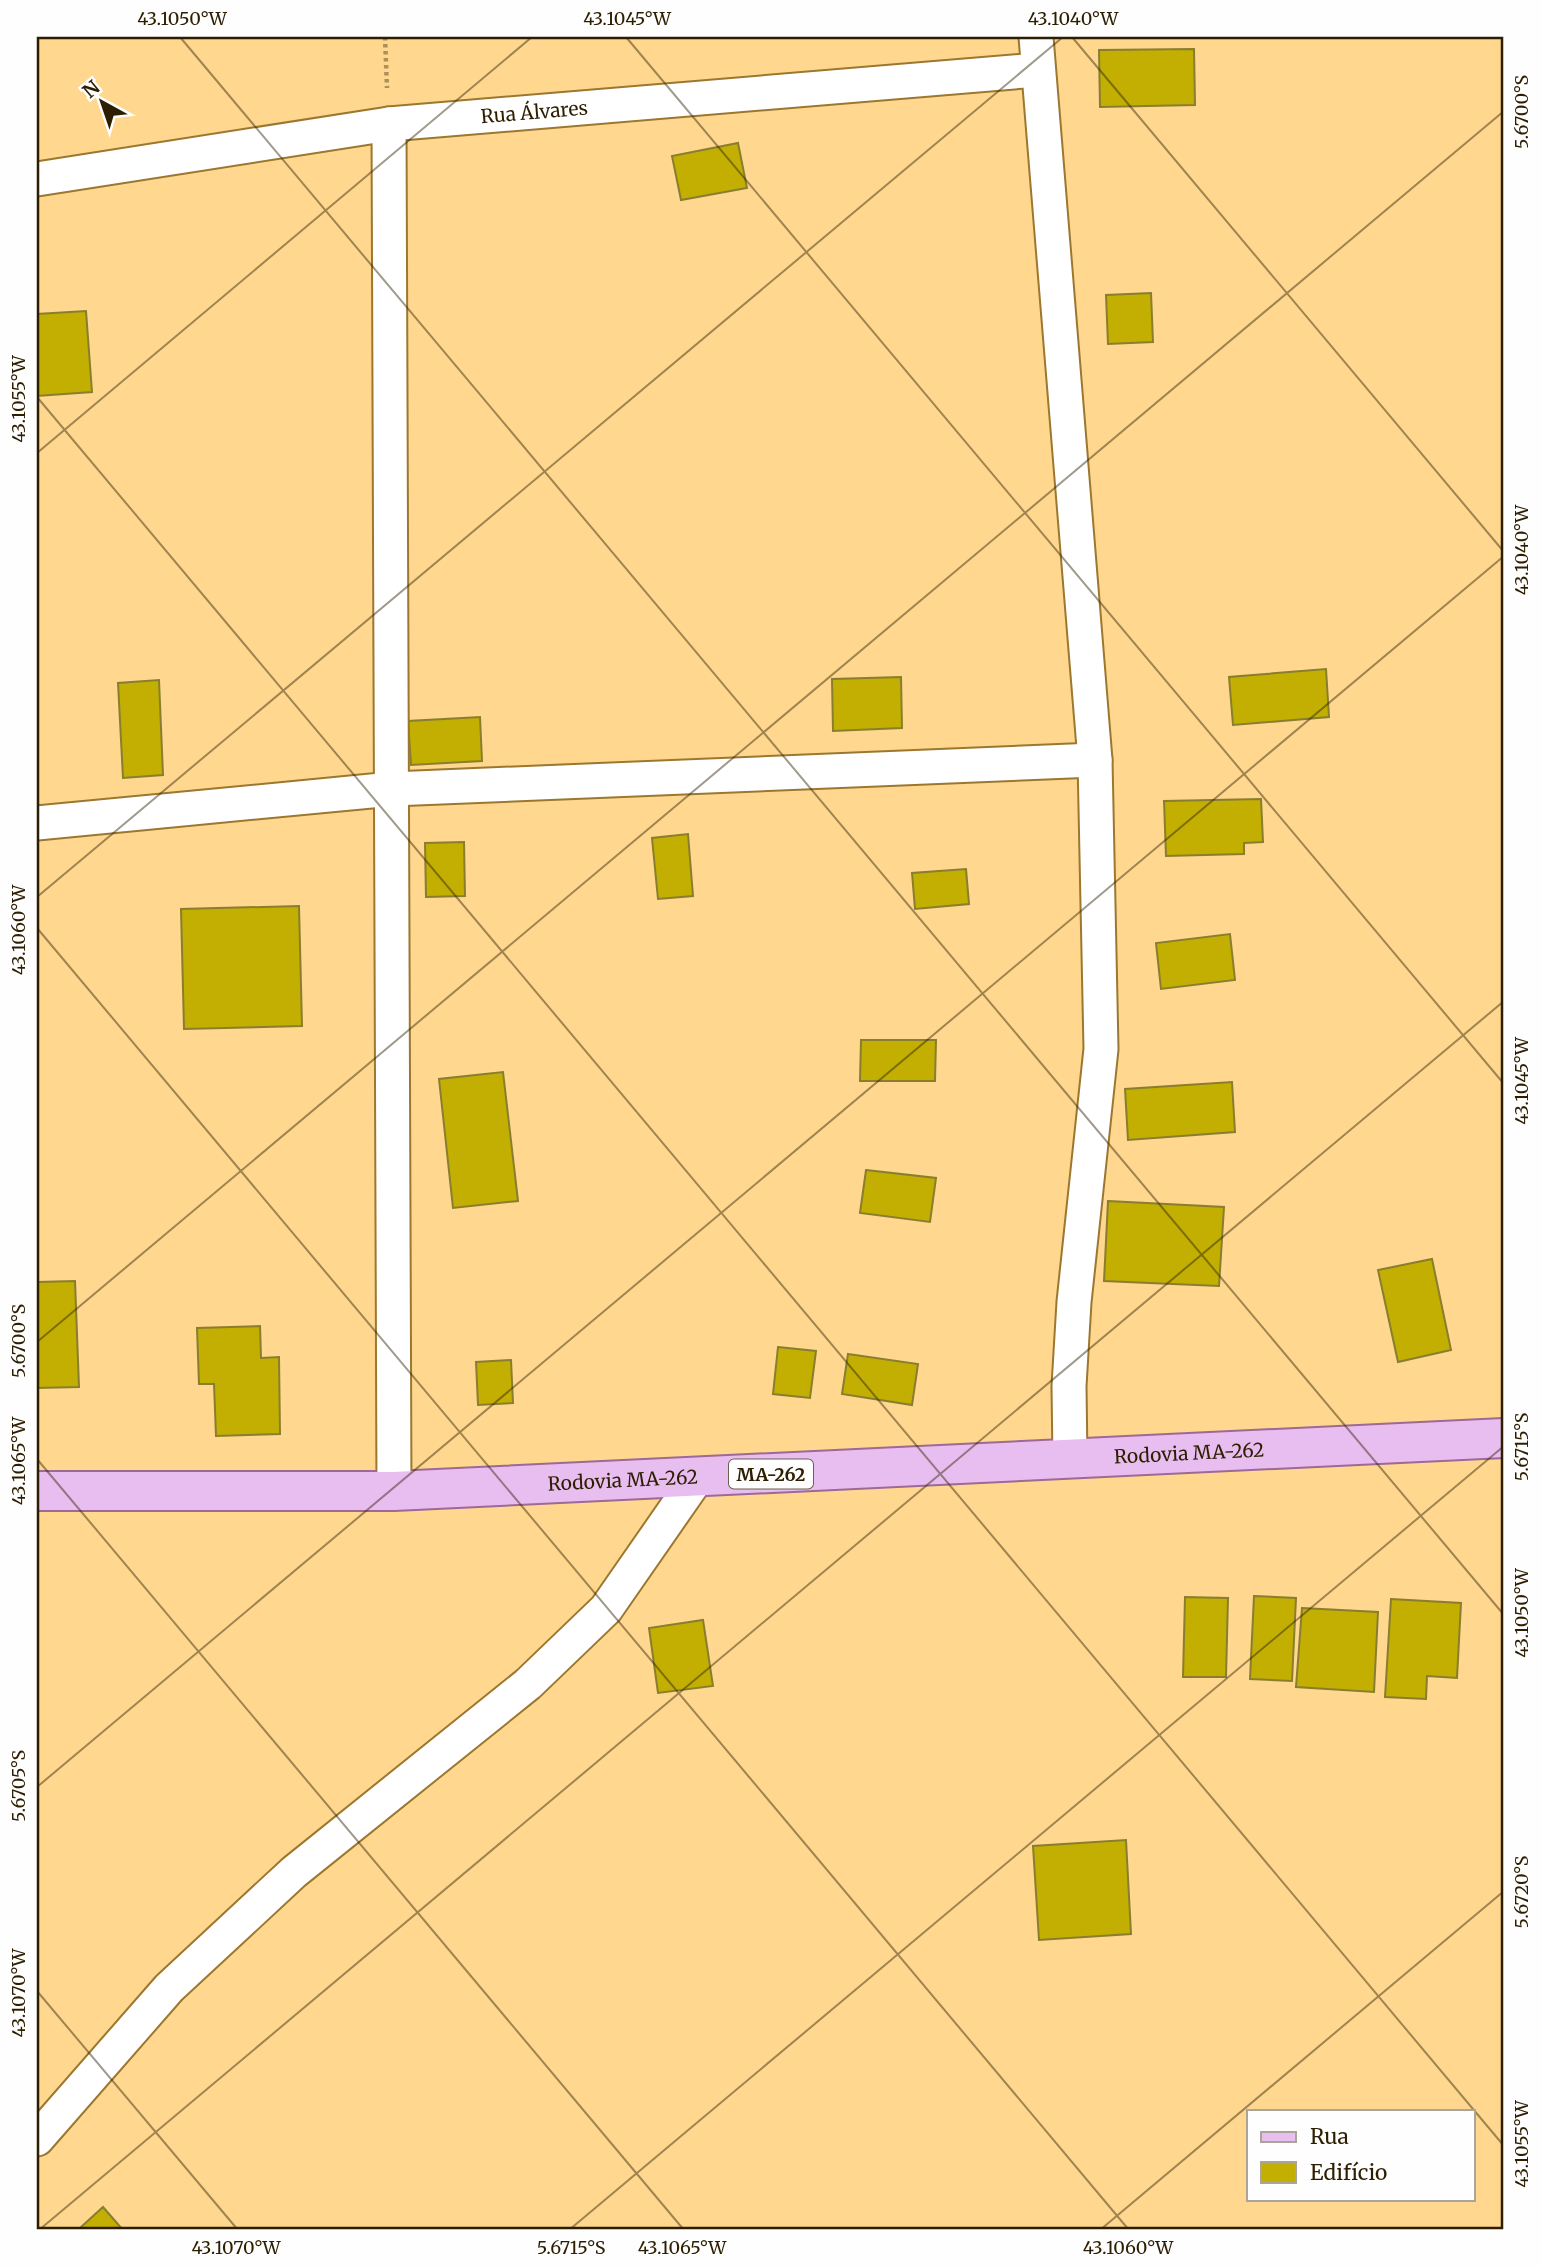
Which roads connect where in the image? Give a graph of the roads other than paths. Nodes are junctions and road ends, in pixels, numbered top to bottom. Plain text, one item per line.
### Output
1 (1036, 37) edge
2 (1037, 70) junction
3 (389, 124) junction
4 (37, 179) edge
5 (1095, 760) junction
6 (392, 789) junction
7 (37, 823) edge
8 (1504, 1438) edge
9 (1070, 1460) junction
10 (698, 1478) junction
11 (37, 1491) edge
12 (394, 1491) junction
13 (37, 2140) edge

1 - 2 street
2 - 3 street, Rua Álvares
2 - 5 street
3 - 4 street, Rua Álvares
3 - 6 street
5 - 6 street
5 - 9 street
6 - 7 street
6 - 12 street
8 - 9 main road, Rodovia MA-262 / MA-262
9 - 10 main road, Rodovia MA-262 / MA-262
10 - 12 main road, Rodovia MA-262 / MA-262
10 - 13 street
11 - 12 main road, Rodovia MA-262 / MA-262

